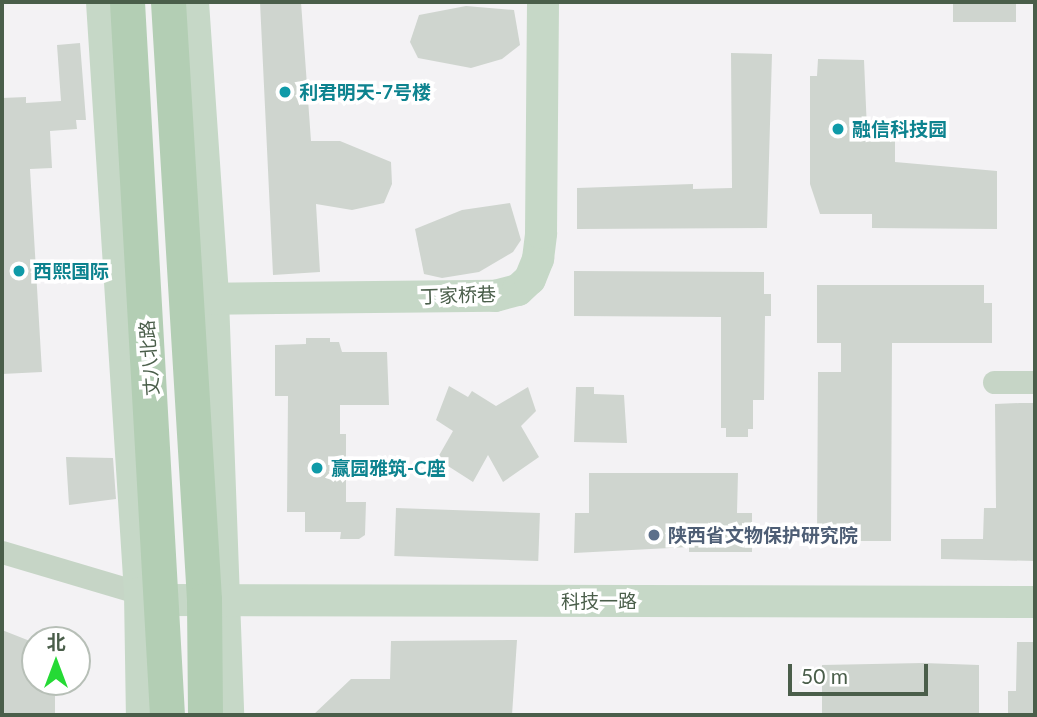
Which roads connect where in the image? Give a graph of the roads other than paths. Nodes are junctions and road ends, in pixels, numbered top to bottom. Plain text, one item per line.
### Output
1 (102, 2) edge
2 (127, 2) edge
3 (168, 2) edge
4 (193, 2) edge
5 (543, 2) edge
6 (199, 299) junction
7 (994, 382) dead end
8 (1035, 382) edge
9 (2, 552) edge
10 (152, 596) junction
11 (215, 600) junction
12 (1035, 601) edge
13 (142, 715) edge
14 (167, 715) edge
15 (205, 715) edge
16 (228, 715) edge

1 - 10 street
2 - 10 main road, 丈八北路
3 - 6 main road, 丈八北路
4 - 6 street
5 - 6 street, 丁家桥巷
6 - 11 main road, 丈八北路
7 - 8 street
9 - 10 street
10 - 11 street, 科技一路
10 - 13 street
10 - 14 main road, 丈八北路
11 - 12 street, 科技一路
11 - 15 main road, 丈八北路
11 - 16 street

